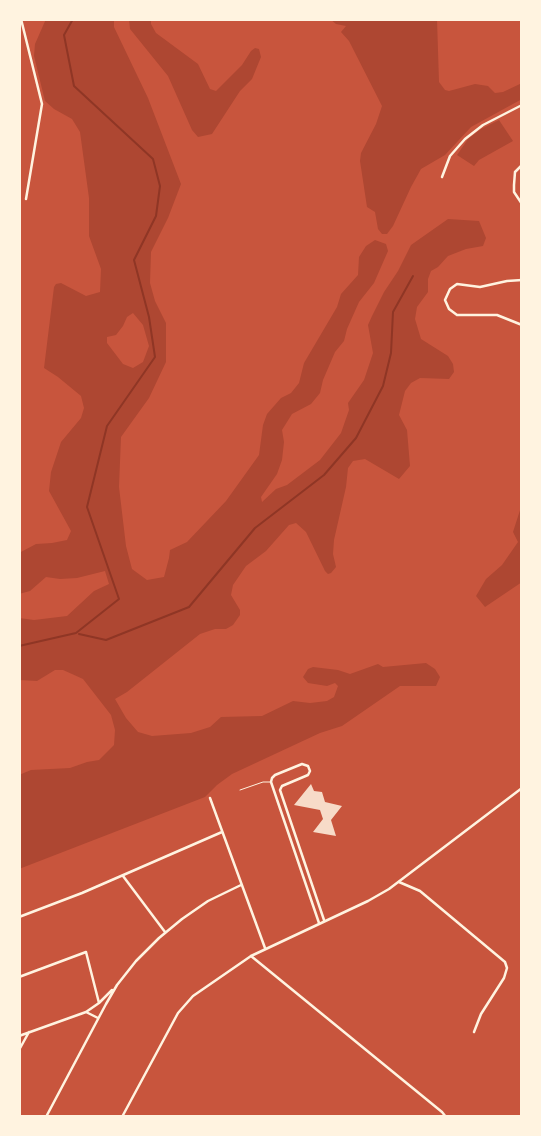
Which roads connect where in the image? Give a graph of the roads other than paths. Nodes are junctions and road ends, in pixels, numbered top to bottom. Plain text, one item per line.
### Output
1 (21, 19) edge
2 (522, 105) edge
3 (522, 165) edge
4 (442, 177) dead end
5 (26, 199) dead end
6 (522, 204) edge
7 (522, 280) edge
8 (522, 325) edge
9 (271, 782) junction
10 (522, 788) edge
11 (240, 790) dead end
12 (210, 798) dead end
13 (222, 832) junction
14 (123, 876) junction
15 (399, 882) junction
16 (241, 885) junction
17 (19, 917) edge
18 (324, 920) junction
19 (319, 923) junction
20 (165, 933) junction
21 (265, 948) junction
22 (251, 956) junction
23 (19, 977) edge
24 (117, 985) junction
25 (99, 1003) junction
26 (86, 1012) junction
27 (98, 1018) junction
28 (29, 1032) junction
29 (474, 1032) dead end
30 (19, 1036) edge
31 (19, 1050) edge
32 (46, 1117) edge
33 (122, 1117) edge
34 (446, 1117) edge

1 - 5 street
2 - 4 street
3 - 6 street
7 - 8 street
9 - 11 lane
9 - 18 street
9 - 19 street
10 - 15 street
12 - 13 street
13 - 14 street
13 - 16 street
14 - 17 street
14 - 20 street
15 - 18 street
15 - 29 street
16 - 20 street
16 - 21 street
18 - 19 street
19 - 21 street
20 - 24 street
21 - 22 street
22 - 33 street
22 - 34 street
23 - 25 street
24 - 25 street
24 - 27 street
25 - 26 street
26 - 27 street
26 - 28 street
27 - 32 street
28 - 30 street
28 - 31 street

